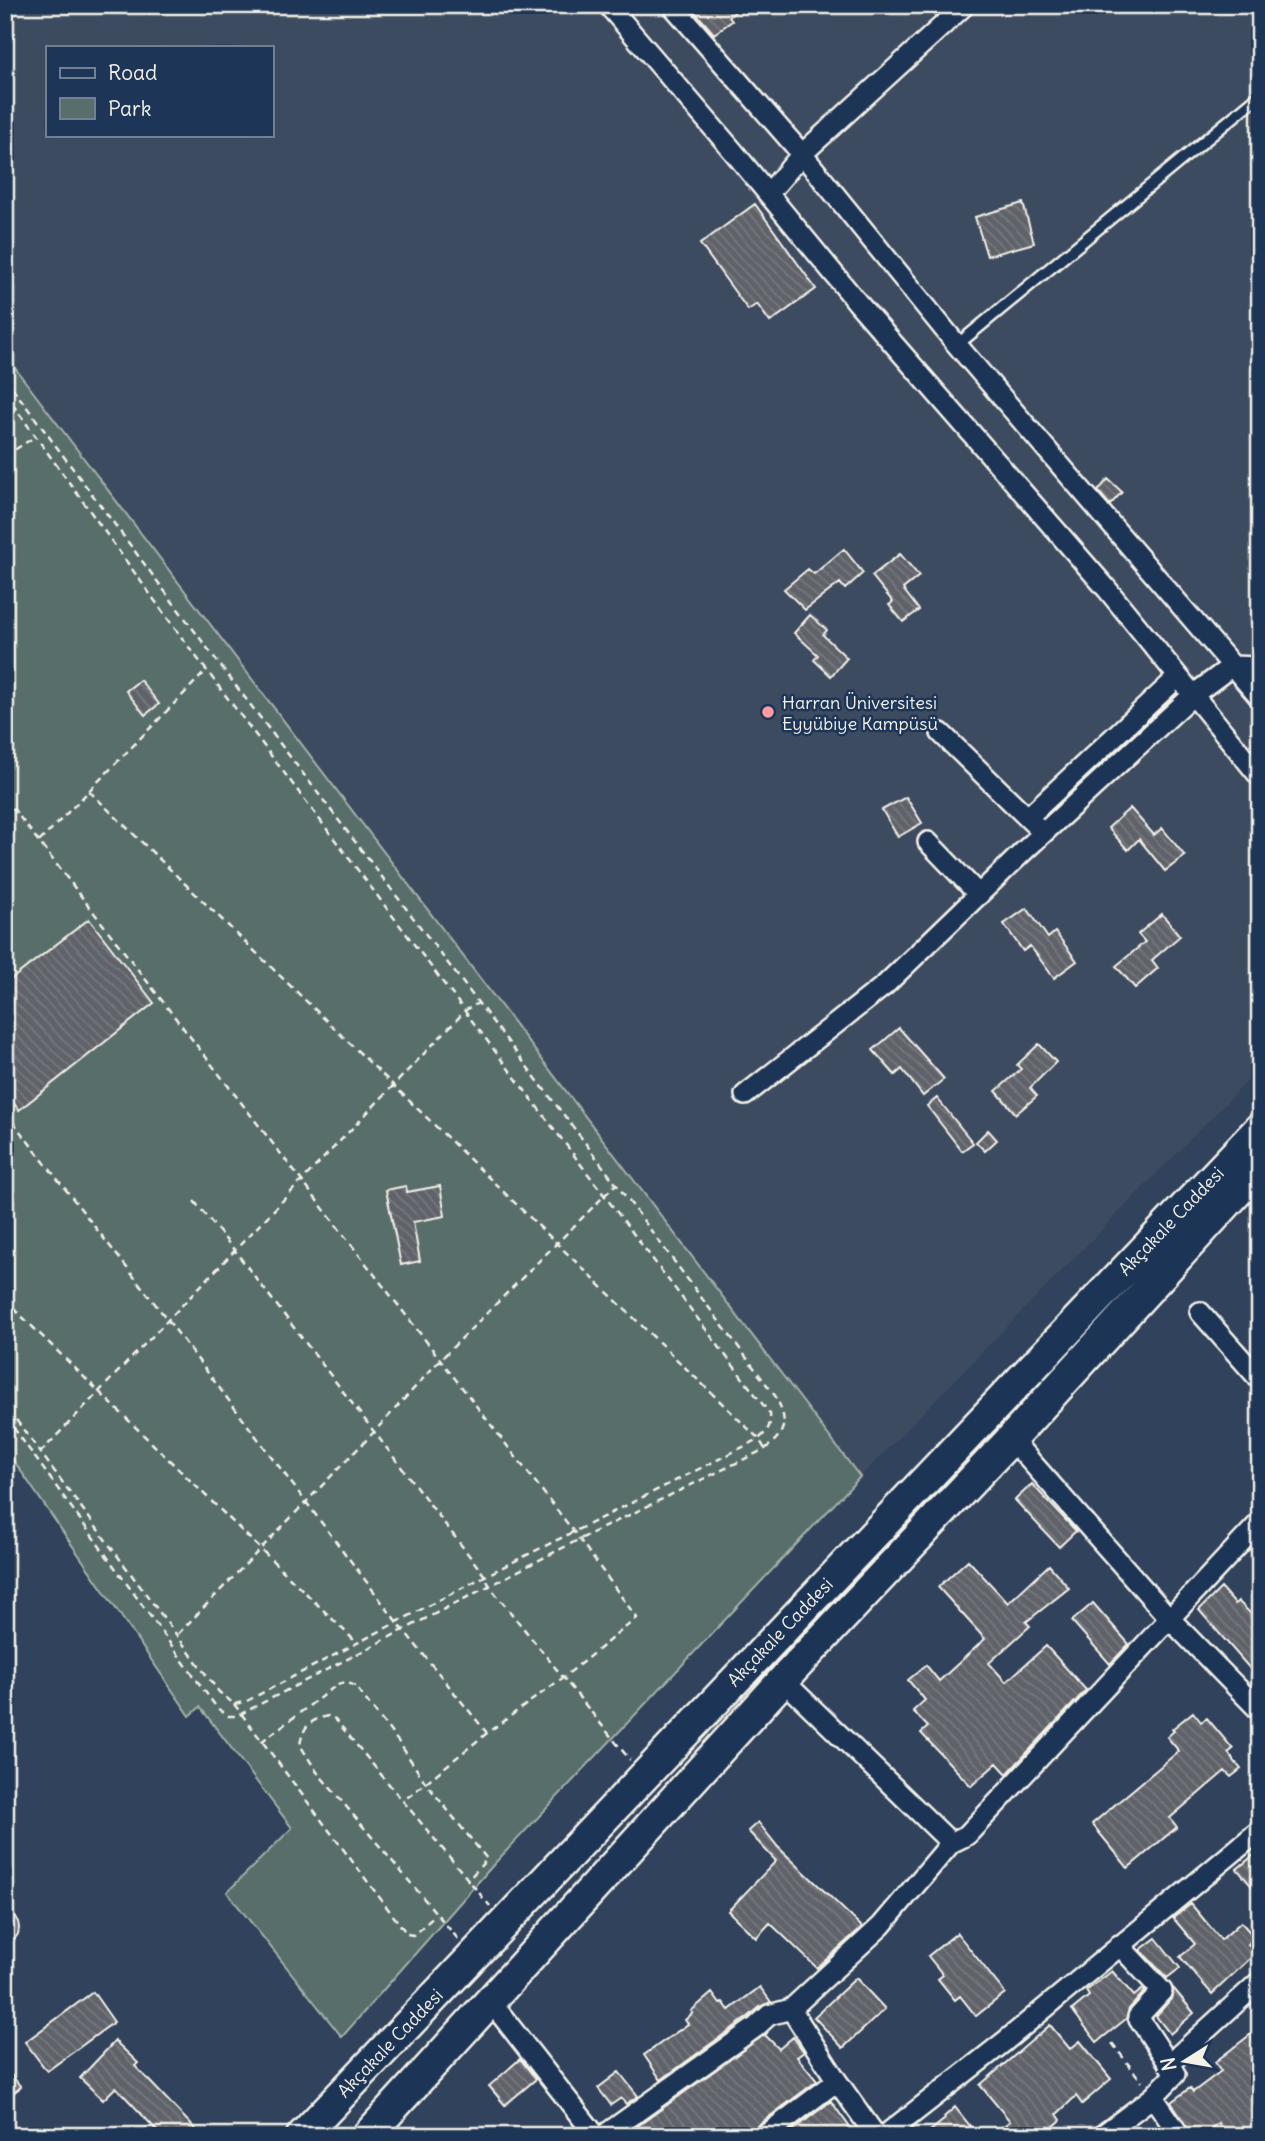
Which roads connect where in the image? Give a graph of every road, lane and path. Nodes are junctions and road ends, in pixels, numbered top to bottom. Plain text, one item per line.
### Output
1 (608, 5) edge
2 (672, 5) edge
3 (965, 5) edge
4 (1260, 94) edge
5 (802, 153) junction
6 (768, 194) junction
7 (957, 345) junction
8 (5, 378) edge
9 (5, 394) edge
10 (36, 436) junction
11 (5, 456) edge
12 (1232, 666) junction
13 (1260, 667) edge
14 (206, 670) junction
15 (1178, 677) junction
16 (1193, 695) junction
17 (1260, 698) edge
18 (941, 733) dead end
19 (1260, 777) edge
20 (89, 791) junction
21 (5, 798) edge
22 (1028, 817) junction
23 (1044, 833) junction
24 (39, 842) junction
25 (928, 842) dead end
26 (979, 895) junction
27 (478, 1003) junction
28 (466, 1010) junction
29 (392, 1087) junction
30 (746, 1095) dead end
31 (5, 1112) edge
32 (1260, 1128) edge
33 (1260, 1167) edge
34 (303, 1182) junction
35 (616, 1184) junction
36 (606, 1195) junction
37 (194, 1201) dead end
38 (557, 1244) junction
39 (235, 1251) junction
40 (5, 1300) edge
41 (1200, 1312) dead end
42 (167, 1319) junction
43 (440, 1360) junction
44 (1260, 1380) edge
45 (99, 1392) junction
46 (5, 1405) edge
47 (5, 1416) edge
48 (374, 1432) junction
49 (759, 1439) junction
50 (1012, 1439) junction
51 (765, 1449) junction
52 (40, 1453) junction
53 (306, 1502) junction
54 (1258, 1529) edge
55 (574, 1532) junction
56 (578, 1540) junction
57 (261, 1548) junction
58 (485, 1576) junction
59 (490, 1587) junction
60 (1169, 1618) junction
61 (397, 1622) junction
62 (404, 1631) junction
63 (178, 1634) junction
64 (357, 1643) junction
65 (564, 1677) junction
66 (783, 1680) junction
67 (234, 1704) junction
68 (1260, 1711) edge
69 (242, 1716) junction
70 (487, 1733) junction
71 (261, 1742) junction
72 (643, 1776) junction
73 (425, 1782) junction
74 (403, 1801) junction
75 (1260, 1830) edge
76 (951, 1843) junction
77 (467, 1881) junction
78 (436, 1915) junction
79 (504, 1921) junction
80 (1119, 1945) junction
81 (473, 1956) junction
82 (1260, 1981) edge
83 (491, 2002) junction
84 (791, 2009) junction
85 (1112, 2043) dead end
86 (1169, 2064) junction
87 (837, 2081) junction
88 (1153, 2097) junction
89 (381, 2130) edge
90 (302, 2136) edge
91 (596, 2136) edge
92 (603, 2136) edge
93 (764, 2136) edge
94 (876, 2136) edge
95 (884, 2136) edge
96 (1101, 2136) edge
97 (1180, 2136) edge

1 - 6 street
2 - 5 street
3 - 5 street
4 - 7 lane
5 - 6 street
5 - 7 street
6 - 15 street
7 - 12 street
8 - 27 path
9 - 10 path
10 - 11 path
10 - 14 path
12 - 13 street
12 - 16 street
12 - 17 street
14 - 20 path
14 - 28 path
15 - 16 street
15 - 22 street
16 - 19 street
16 - 23 street
18 - 22 street
20 - 24 path
20 - 29 path
21 - 24 path
22 - 23 street
23 - 26 street
24 - 34 path
25 - 26 street
26 - 30 street
27 - 28 path
27 - 35 path
28 - 29 path
28 - 36 path
29 - 34 path
29 - 38 path
31 - 42 path
32 - 72 main road, Akçakale Caddesi
33 - 50 main road, Akçakale Caddesi
34 - 39 path
34 - 43 path
35 - 36 path
35 - 51 path
36 - 38 path
36 - 49 path
37 - 39 path
38 - 43 path
38 - 49 path
39 - 42 path
39 - 48 path
40 - 45 path
41 - 44 street
42 - 45 path
42 - 53 path
43 - 48 path
43 - 55 path
45 - 52 path
45 - 57 path
46 - 52 path
47 - 69 path
48 - 53 path
48 - 58 path
49 - 51 path
49 - 55 path
50 - 60 street
50 - 66 main road, Akçakale Caddesi
51 - 56 path
52 - 63 path
53 - 57 path
53 - 61 path
54 - 60 street
55 - 56 path
55 - 58 path
56 - 59 path
56 - 65 path
57 - 63 path
57 - 64 path
58 - 59 path
58 - 61 path
59 - 62 path
59 - 65 path
60 - 68 street
60 - 76 street
61 - 62 path
61 - 64 path
62 - 69 path
62 - 70 path
63 - 67 path
64 - 67 path
65 - 70 path
65 - 72 path
66 - 76 street
66 - 83 main road, Akçakale Caddesi
67 - 69 path
69 - 71 path
70 - 73 path
71 - 73 path
71 - 78 path
72 - 79 main road, Akçakale Caddesi
73 - 74 path
73 - 77 path
74 - 77 path
74 - 78 path
75 - 80 street
76 - 84 street
77 - 79 path
78 - 81 path
79 - 81 main road, Akçakale Caddesi
80 - 86 street
80 - 95 street
81 - 90 main road, Akçakale Caddesi
82 - 86 street
83 - 89 main road, Akçakale Caddesi
83 - 91 street
84 - 87 street
84 - 92 street
85 - 88 path
86 - 88 street
87 - 93 street
87 - 94 street
88 - 96 street
88 - 97 street

